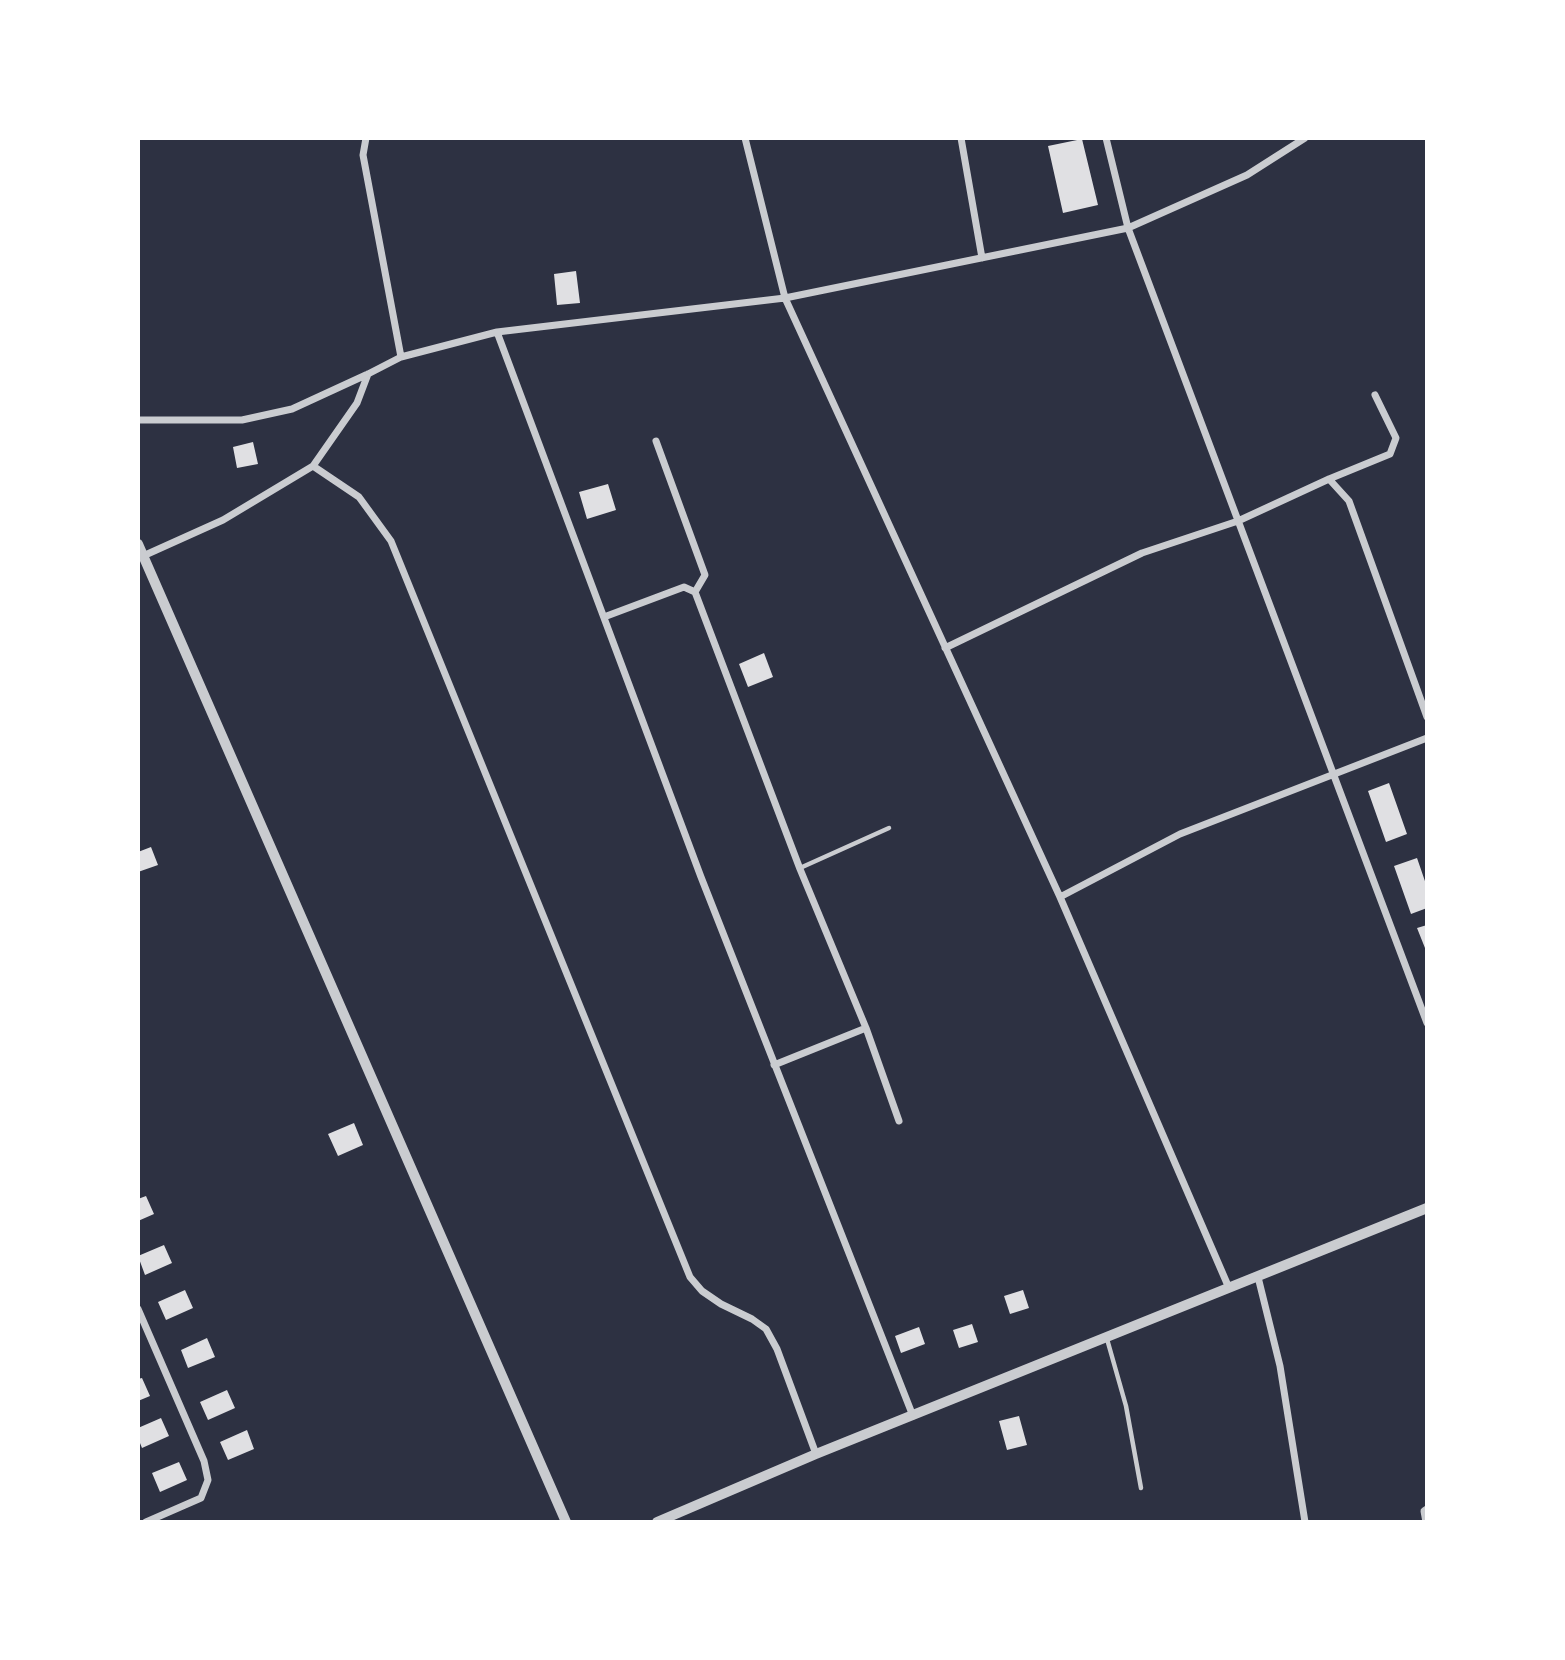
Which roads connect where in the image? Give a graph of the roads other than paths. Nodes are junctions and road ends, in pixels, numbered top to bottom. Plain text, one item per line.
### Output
1 (366, 138) edge
2 (745, 138) edge
3 (961, 138) edge
4 (1106, 138) edge
5 (1305, 138) edge
6 (1128, 228) junction
7 (982, 258) junction
8 (785, 298) junction
9 (497, 332) junction
10 (401, 358) junction
11 (368, 374) junction
12 (1376, 395) dead end
13 (138, 420) edge
14 (656, 441) dead end
15 (313, 466) junction
16 (1329, 479) junction
17 (1238, 521) junction
18 (138, 544) edge
19 (144, 556) junction
20 (695, 592) junction
21 (604, 617) junction
22 (946, 648) junction
23 (1427, 716) edge
24 (1427, 738) edge
25 (1334, 775) junction
26 (889, 828) dead end
27 (800, 869) junction
28 (1060, 897) junction
29 (1427, 1023) edge
30 (866, 1028) junction
31 (774, 1065) junction
32 (899, 1121) dead end
33 (1427, 1208) edge
34 (1258, 1277) junction
35 (1229, 1288) junction
36 (138, 1309) edge
37 (1107, 1337) junction
38 (912, 1416) junction
39 (816, 1454) junction
40 (1141, 1488) dead end
41 (1427, 1509) edge
42 (146, 1522) edge
43 (566, 1522) edge
44 (657, 1522) edge
45 (1305, 1522) edge
46 (1426, 1522) edge

1 - 10 street
2 - 8 street
3 - 7 street
4 - 6 street
5 - 6 street
6 - 7 street
6 - 17 street
7 - 8 street
8 - 9 street
8 - 22 street
9 - 10 street
9 - 21 street
10 - 11 street
11 - 13 street
11 - 15 street
12 - 16 street
14 - 20 street
15 - 19 street
15 - 39 street
16 - 17 street
16 - 23 street
17 - 22 street
17 - 25 street
18 - 19 street
19 - 43 street
20 - 21 street
20 - 27 street
21 - 31 street
22 - 28 street
24 - 25 street
25 - 28 street
25 - 29 street
26 - 27 lane
27 - 30 street
28 - 35 street
30 - 31 street
30 - 32 street
31 - 38 street
33 - 34 street
34 - 35 street
34 - 45 street
35 - 37 street
36 - 42 street
37 - 38 street
37 - 40 lane
38 - 39 street
39 - 44 street
41 - 46 street

